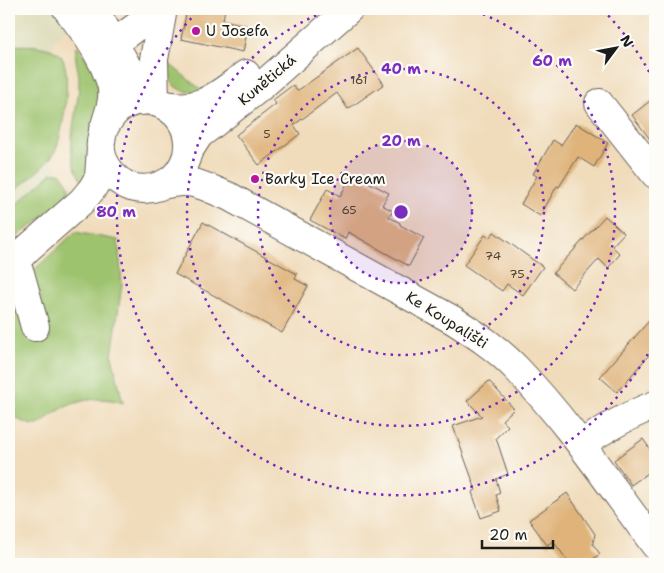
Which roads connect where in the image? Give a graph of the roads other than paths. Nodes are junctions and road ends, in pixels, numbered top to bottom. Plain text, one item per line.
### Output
1 (67, 9) edge
2 (94, 9) edge
3 (151, 9) edge
4 (163, 9) edge
5 (340, 9) edge
6 (349, 9) edge
7 (107, 52) junction
8 (152, 102) junction
9 (599, 103) dead end
10 (102, 139) junction
11 (187, 156) junction
12 (655, 174) edge
13 (154, 187) junction
14 (230, 197) junction
15 (82, 201) junction
16 (15, 261) edge
17 (35, 327) dead end
18 (655, 405) edge
19 (581, 444) junction
20 (655, 544) edge

1 - 7 street
2 - 7 street
3 - 7 street
4 - 8 street
5 - 8 street, Kunětická
6 - 11 street, Kunětická
7 - 8 street
7 - 10 street
8 - 10 street
8 - 11 street
9 - 12 street
10 - 13 street
10 - 15 street
11 - 13 street
11 - 14 street, Ke Koupališti
13 - 14 street, Ke Koupališti
13 - 15 street
14 - 19 street, Ke Koupališti
15 - 16 street
16 - 17 street
18 - 19 street
19 - 20 street, Ke Koupališti

